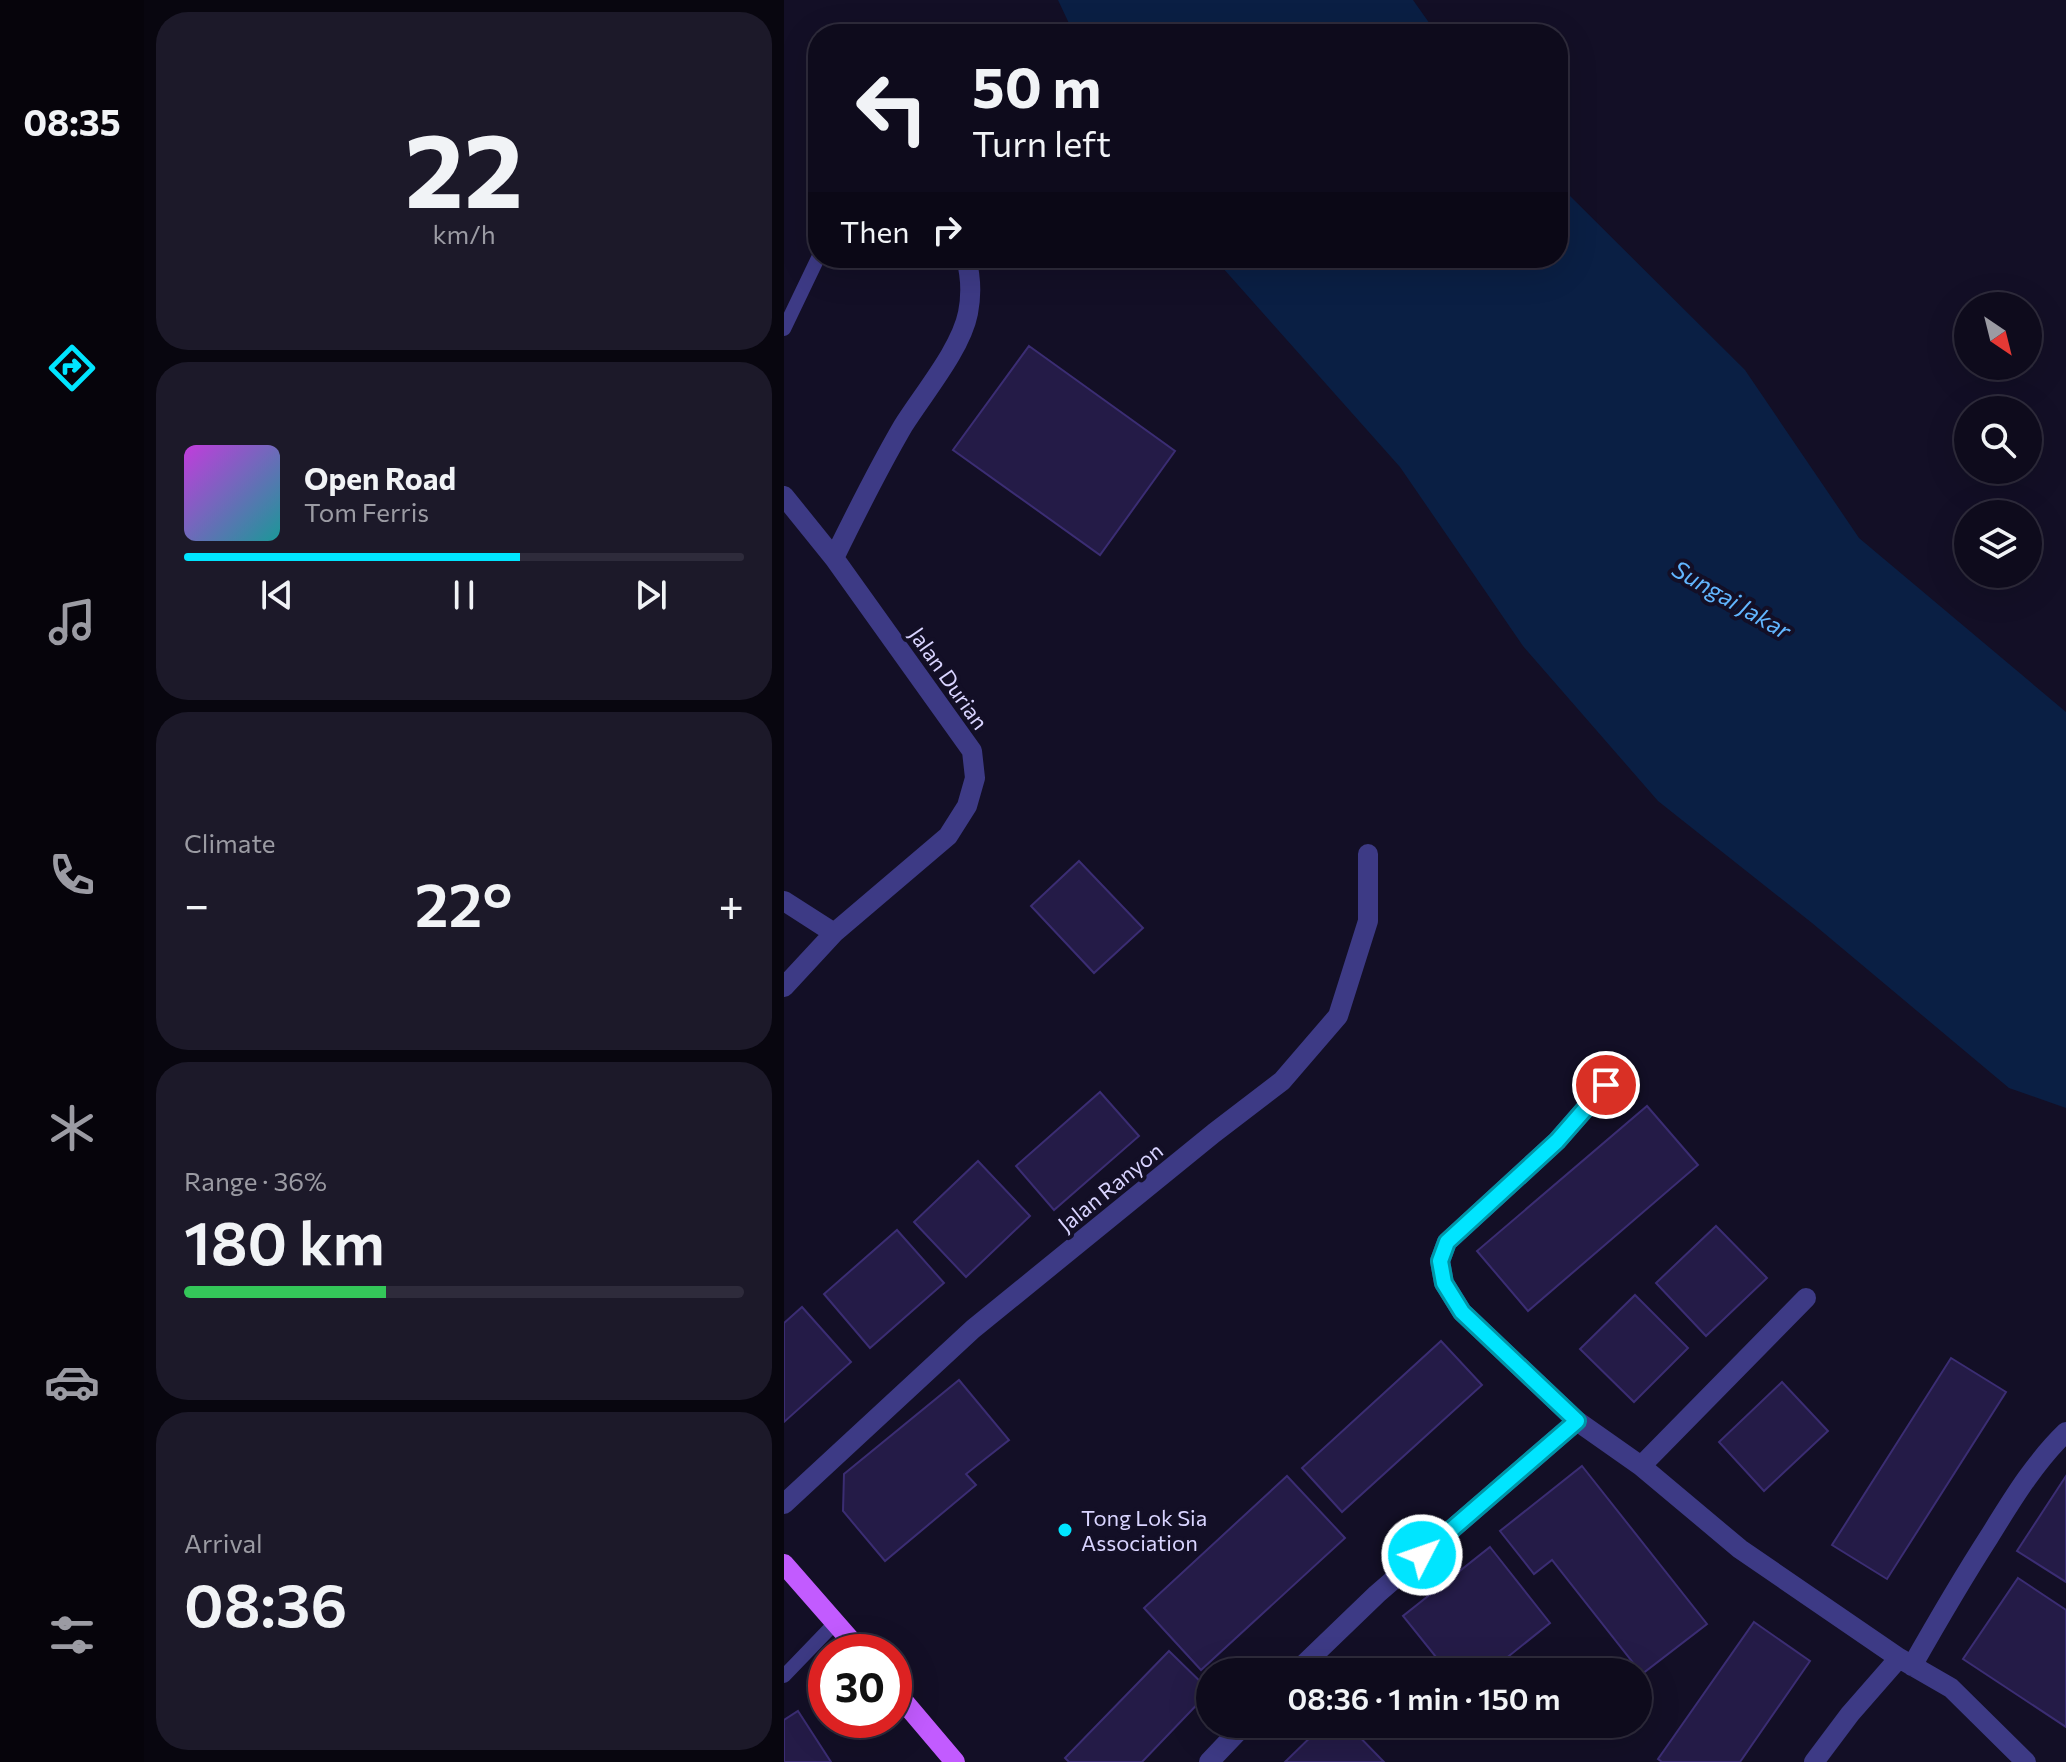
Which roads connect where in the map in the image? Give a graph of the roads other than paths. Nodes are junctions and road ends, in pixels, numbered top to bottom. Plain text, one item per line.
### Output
1 (813, 268) edge
2 (968, 268) edge
3 (784, 329) edge
4 (784, 496) edge
5 (834, 558) junction
6 (1368, 854) dead end
7 (784, 901) edge
8 (834, 933) junction
9 (784, 987) edge
10 (1606, 1085) dead end
11 (1806, 1298) dead end
12 (1577, 1421) junction
13 (2066, 1432) edge
14 (1641, 1466) junction
15 (784, 1504) edge
16 (784, 1564) edge
17 (836, 1622) junction
18 (846, 1634) edge
19 (1311, 1658) edge
20 (1906, 1662) junction
21 (784, 1676) edge
22 (912, 1711) edge
23 (1232, 1738) edge
24 (955, 1762) edge
25 (1209, 1762) edge
26 (1814, 1762) edge
27 (2026, 1762) edge

1 - 3 lane
2 - 5 street
4 - 5 street, Jalan Durian
5 - 8 street, Jalan Durian
6 - 15 street, Jalan Ranyon
7 - 8 street
8 - 9 street, Jalan Durian
10 - 12 street
11 - 14 street
12 - 14 street
12 - 19 street
13 - 20 street
14 - 20 street
16 - 17 main road
17 - 18 main road
17 - 21 lane
20 - 26 street
20 - 27 street
22 - 24 main road
23 - 25 street

